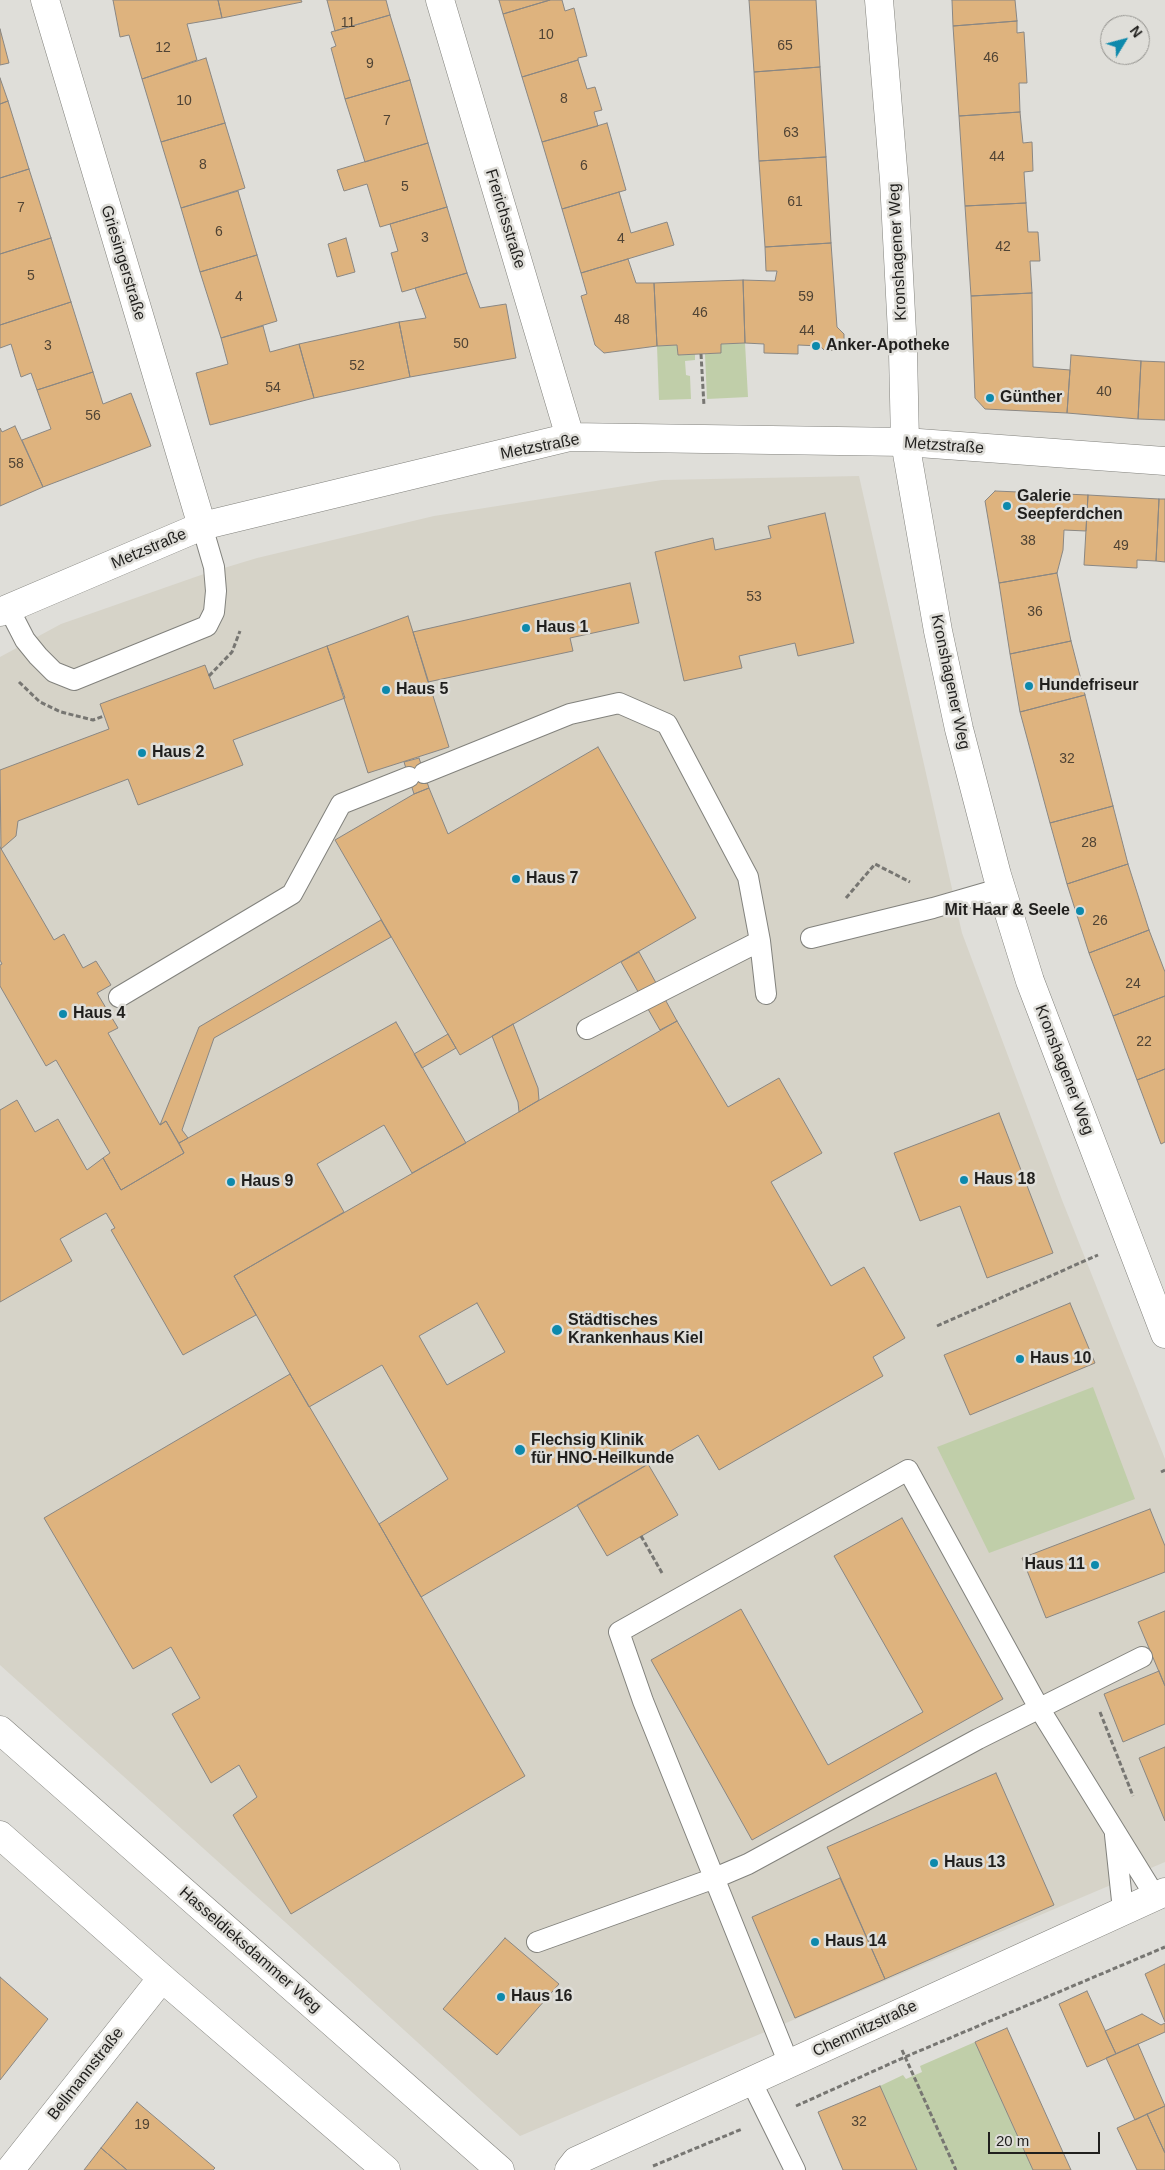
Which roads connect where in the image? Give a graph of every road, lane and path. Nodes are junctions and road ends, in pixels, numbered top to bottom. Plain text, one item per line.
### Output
1 (45, 0) edge
2 (440, 0) edge
3 (879, 0) edge
4 (701, 354) dead end
5 (703, 399) dead end
6 (570, 438) junction
7 (905, 442) junction
8 (1165, 461) edge
9 (202, 526) junction
10 (4, 611) edge
11 (875, 864) dead end
12 (914, 884) dead end
13 (1002, 888) junction
14 (811, 938) dead end
15 (760, 942) junction
16 (766, 994) dead end
17 (119, 997) dead end
18 (587, 1029) dead end
19 (1129, 1242) junction
20 (937, 1326) dead end
21 (1165, 1334) edge
22 (1165, 1470) edge
23 (1161, 1472) dead end
24 (641, 1536) dead end
25 (676, 1598) junction
26 (1142, 1657) dead end
27 (1088, 1683) junction
28 (1040, 1708) junction
29 (0, 1730) edge
30 (1133, 1796) dead end
31 (1114, 1830) junction
32 (0, 1835) edge
33 (715, 1878) junction
34 (1160, 1894) edge
35 (1123, 1910) junction
36 (537, 1942) dead end
37 (1165, 1947) edge
38 (162, 1978) junction
39 (888, 2018) junction
40 (906, 2056) junction
41 (789, 2064) junction
42 (751, 2081) junction
43 (769, 2118) junction
44 (651, 2166) dead end
45 (10, 2170) edge
46 (386, 2170) edge
47 (500, 2170) edge
48 (569, 2170) edge
49 (795, 2170) edge
50 (956, 2170) edge

1 - 9 street, Griesingerstraße
2 - 6 street, Frerichsstraße
3 - 7 street, Kronshagener Weg
4 - 5 path
6 - 7 street, Metzstraße
6 - 9 street, Metzstraße
7 - 8 street, Metzstraße
7 - 13 street, Kronshagener Weg
9 - 10 street, Metzstraße
9 - 10 lane
11 - 12 path
13 - 14 lane
13 - 19 street, Kronshagener Weg
15 - 16 lane
15 - 17 lane
15 - 18 lane
19 - 20 path
19 - 21 street, Kronshagener Weg
22 - 23 path
24 - 25 path
25 - 28 lane
25 - 33 lane
26 - 27 lane
27 - 28 lane
27 - 30 path
28 - 31 lane
28 - 33 lane
29 - 47 street, Hasseldieksdammer Weg
31 - 34 lane
31 - 35 lane
32 - 38 street
33 - 36 lane
33 - 41 lane
34 - 35 street, Chemnitzstraße
35 - 39 street, Chemnitzstraße
37 - 40 path
38 - 45 street, Bellmannstraße
38 - 46 street
39 - 40 path
39 - 41 street, Chemnitzstraße
40 - 43 path
40 - 50 path
41 - 42 street, Chemnitzstraße
42 - 43 lane
42 - 48 street, Chemnitzstraße
43 - 44 path
43 - 49 lane

